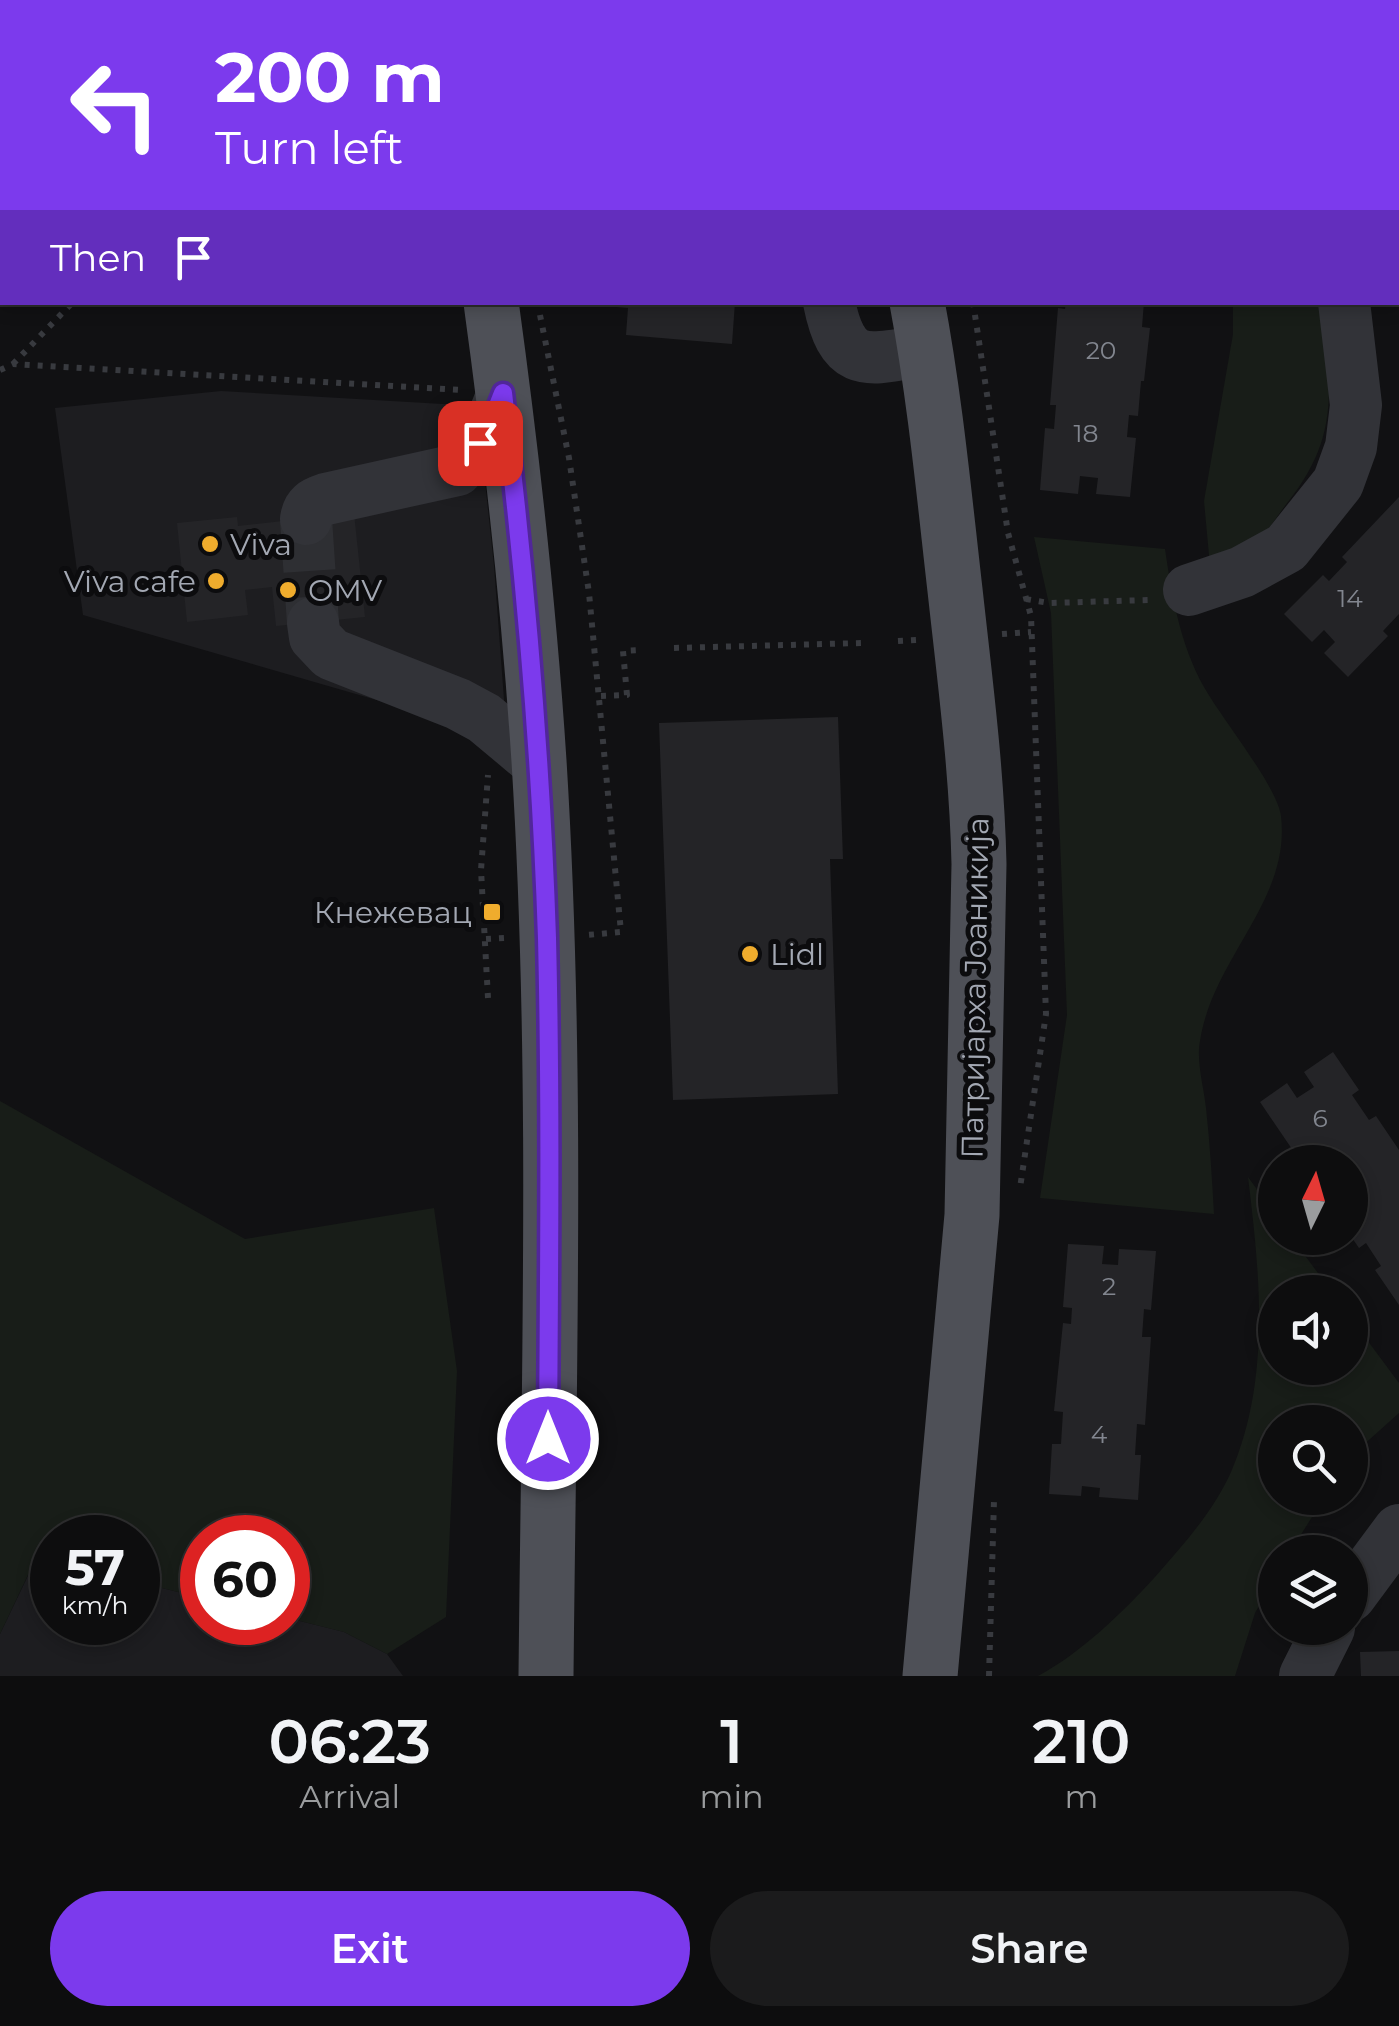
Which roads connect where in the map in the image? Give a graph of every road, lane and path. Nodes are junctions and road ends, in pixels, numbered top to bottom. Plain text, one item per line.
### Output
1 (70, 305) edge
2 (490, 305) edge
3 (538, 305) edge
4 (829, 305) edge
5 (1344, 305) edge
6 (922, 326) edge
7 (13, 364) junction
8 (0, 370) edge
9 (503, 393) junction
10 (306, 519) dead end
11 (1190, 590) joint
12 (1026, 599) dead end
13 (314, 622) tunnel mouth
14 (862, 642) dead end
15 (674, 648) dead end
16 (642, 650) dead end
17 (601, 696) junction
18 (484, 718) junction
19 (539, 764) junction
20 (546, 937) junction
21 (486, 939) junction
22 (488, 998) dead end
23 (1399, 1530) edge
24 (1368, 1572) edge
25 (547, 1587) junction
26 (1320, 1645) edge
27 (523, 1676) edge
28 (546, 1676) edge
29 (930, 1676) edge
30 (1304, 1676) edge

1 - 7 path
2 - 9 main road
3 - 17 path
4 - 6 lane
5 - 11 lane
6 - 29 main road, Патријарха Јоаникија
7 - 8 path
7 - 9 path
9 - 10 lane
9 - 19 main road
11 - 12 path
13 - 18 lane
14 - 15 path
16 - 17 path
17 - 20 path
18 - 19 lane
18 - 21 path
19 - 20 main road
20 - 21 path
20 - 25 main road
21 - 22 path
23 - 24 lane
25 - 27 main road
25 - 28 main road
26 - 30 lane

